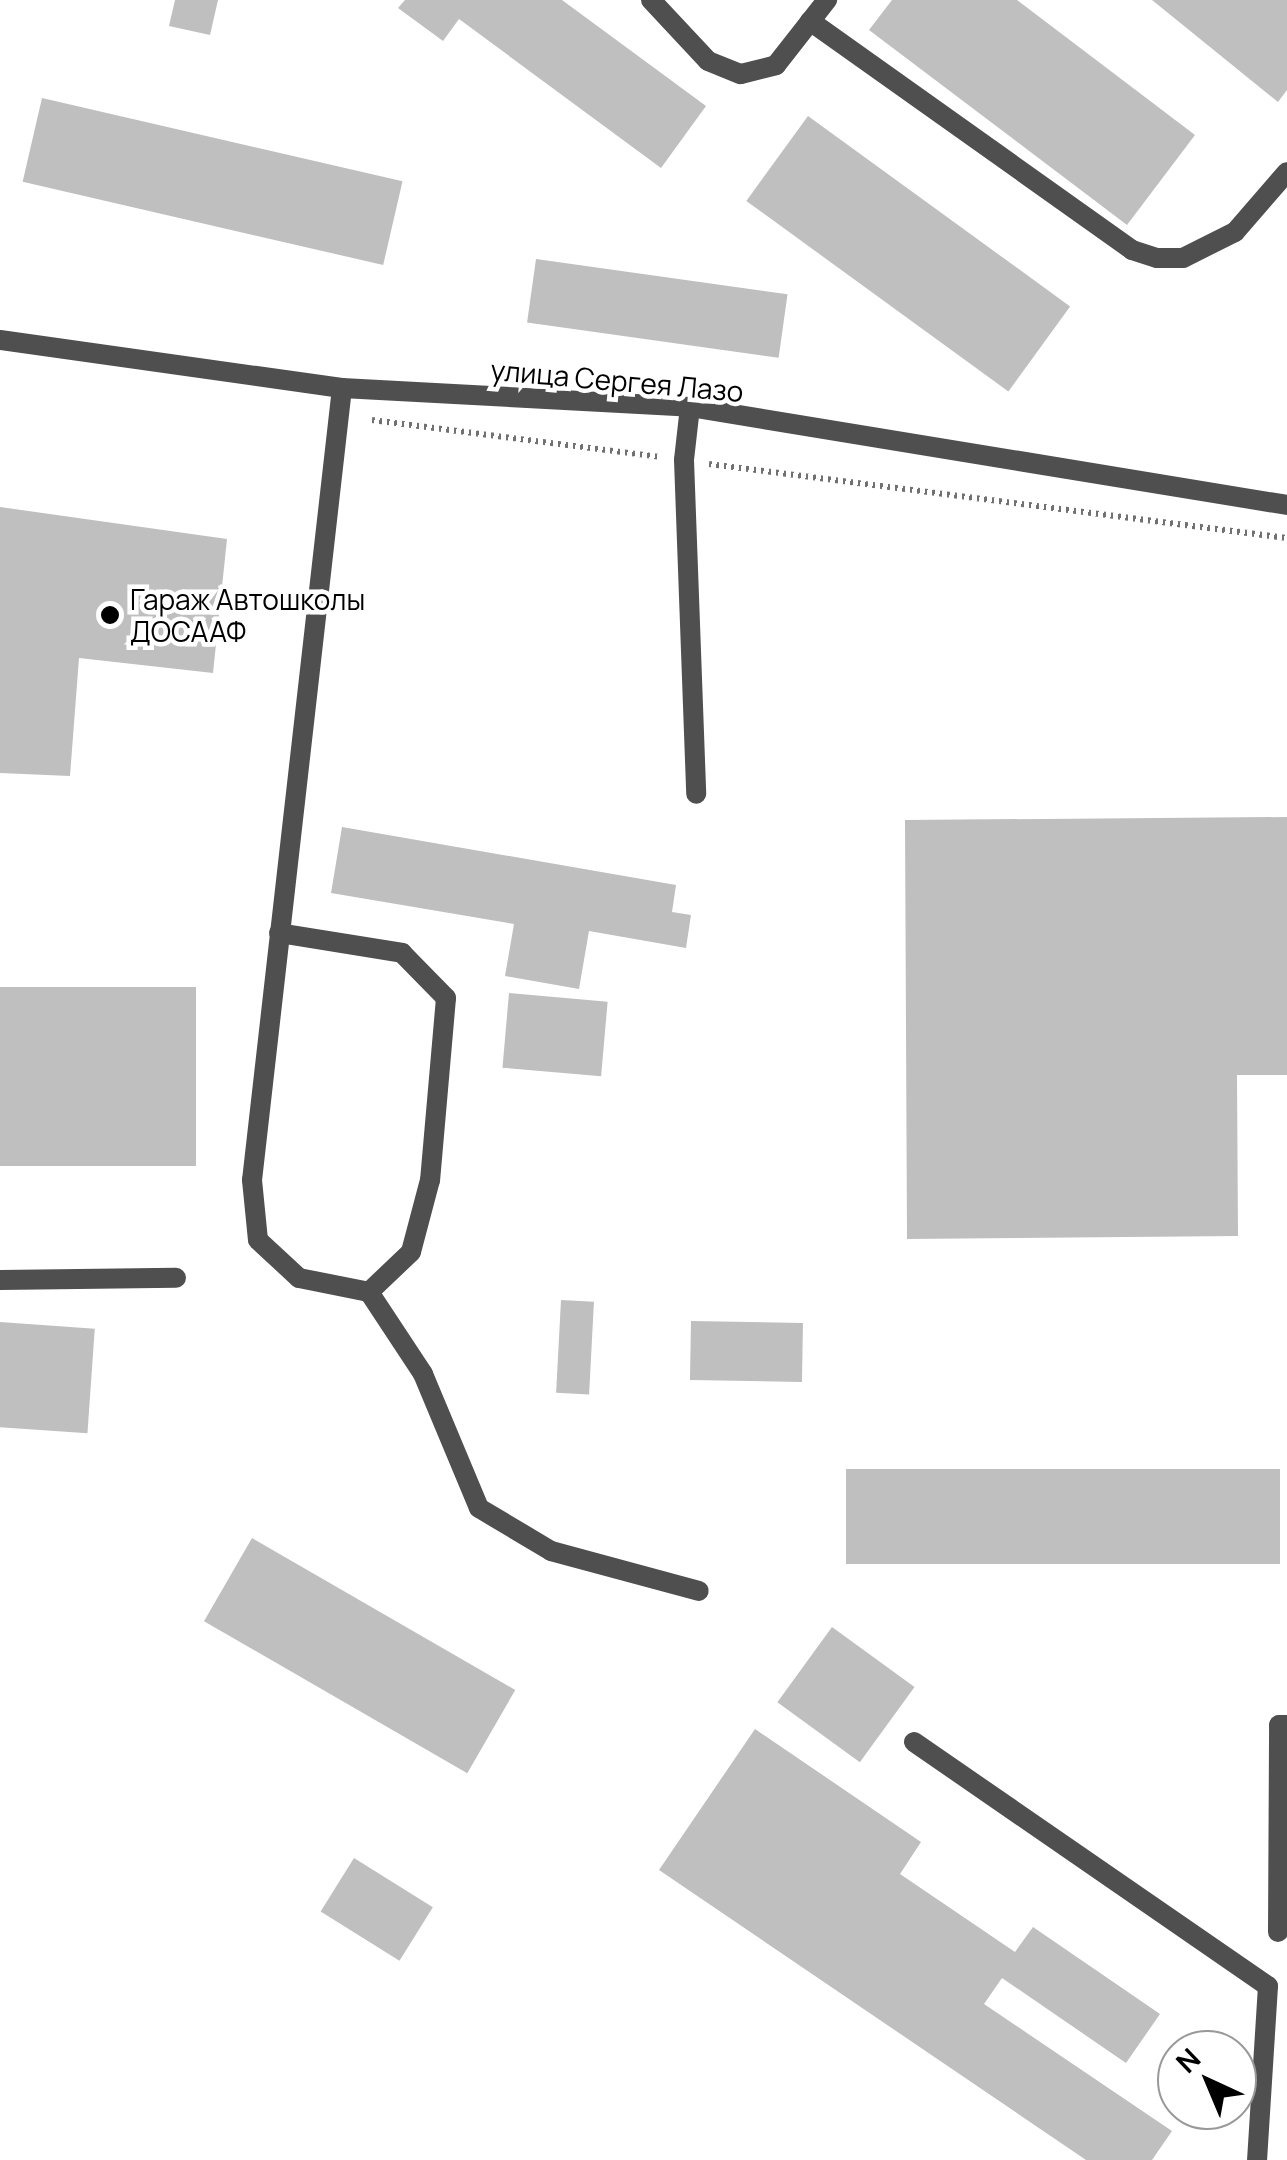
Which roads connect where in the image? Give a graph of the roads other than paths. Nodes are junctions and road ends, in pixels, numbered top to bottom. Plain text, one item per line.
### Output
1 (651, 0) edge
2 (827, 0) edge
3 (810, 21) junction
4 (1287, 172) edge
5 (0, 340) edge
6 (342, 388) junction
7 (690, 408) junction
8 (1287, 506) edge
9 (696, 794) dead end
10 (279, 933) junction
11 (176, 1278) dead end
12 (0, 1280) edge
13 (369, 1292) junction
14 (699, 1592) dead end
15 (1287, 1725) edge
16 (914, 1742) dead end
17 (1278, 1932) dead end
18 (1257, 2160) edge

1 - 3 street
2 - 3 street
3 - 4 street
5 - 6 street, улица Сергея Лазо
6 - 7 street, улица Сергея Лазо
6 - 10 street
7 - 8 street, улица Сергея Лазо
7 - 9 street
10 - 13 street
10 - 13 street
11 - 12 street
13 - 14 street
15 - 17 street
16 - 18 street

